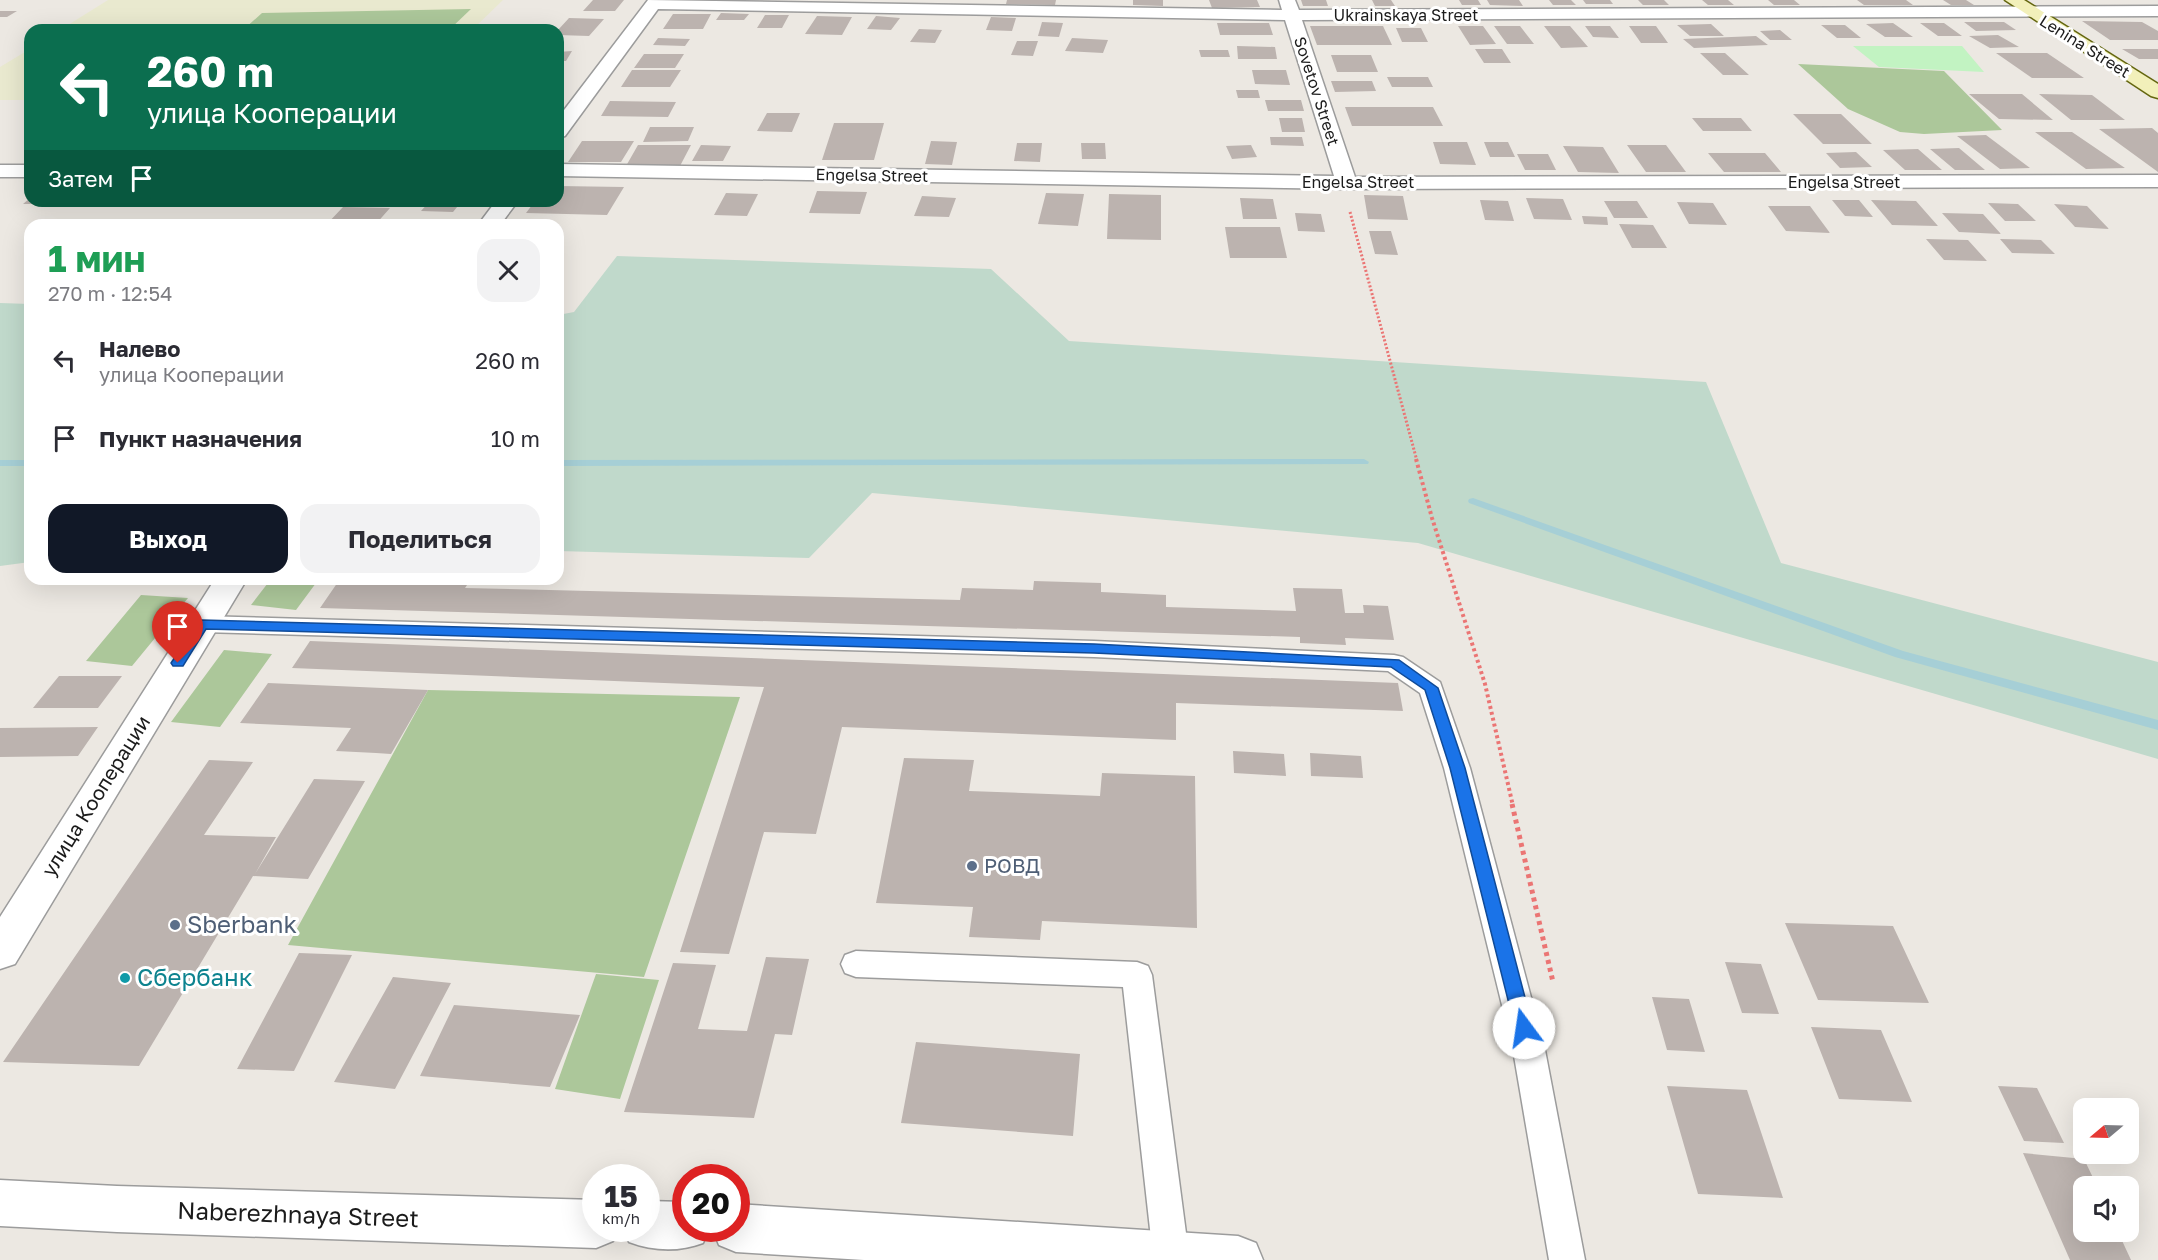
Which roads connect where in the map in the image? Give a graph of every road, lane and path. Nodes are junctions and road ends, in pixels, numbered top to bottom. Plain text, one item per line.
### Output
1 (2013, 0) edge
2 (654, 2) edge
3 (1290, 8) edge
4 (2158, 11) edge
5 (2032, 13) junction
6 (2158, 92) edge
7 (564, 124) edge
8 (564, 170) edge
9 (0, 171) edge
10 (24, 171) edge
11 (2158, 181) edge
12 (1347, 183) junction
13 (227, 585) edge
14 (202, 624) junction
15 (0, 952) edge
16 (856, 964) dead end
17 (1554, 986) dead end
18 (0, 1203) edge
19 (582, 1224) edge
20 (750, 1229) edge
21 (1171, 1256) junction
22 (1238, 1260) edge
23 (1568, 1260) edge

1 - 5 street, Lenina Street
2 - 3 street, Ukrainskaya Street
2 - 7 street
3 - 5 street, Ukrainskaya Street
3 - 12 street, Sovetov Street
4 - 5 street, Ukrainskaya Street
5 - 6 street, Lenina Street
8 - 12 street, Engelsa Street
9 - 10 street
11 - 12 street, Engelsa Street
12 - 17 path
13 - 14 street, улица Кооперации
14 - 15 street, улица Кооперации
14 - 23 lane
16 - 21 lane
18 - 19 street, Naberezhnaya Street
20 - 21 street
21 - 22 street

